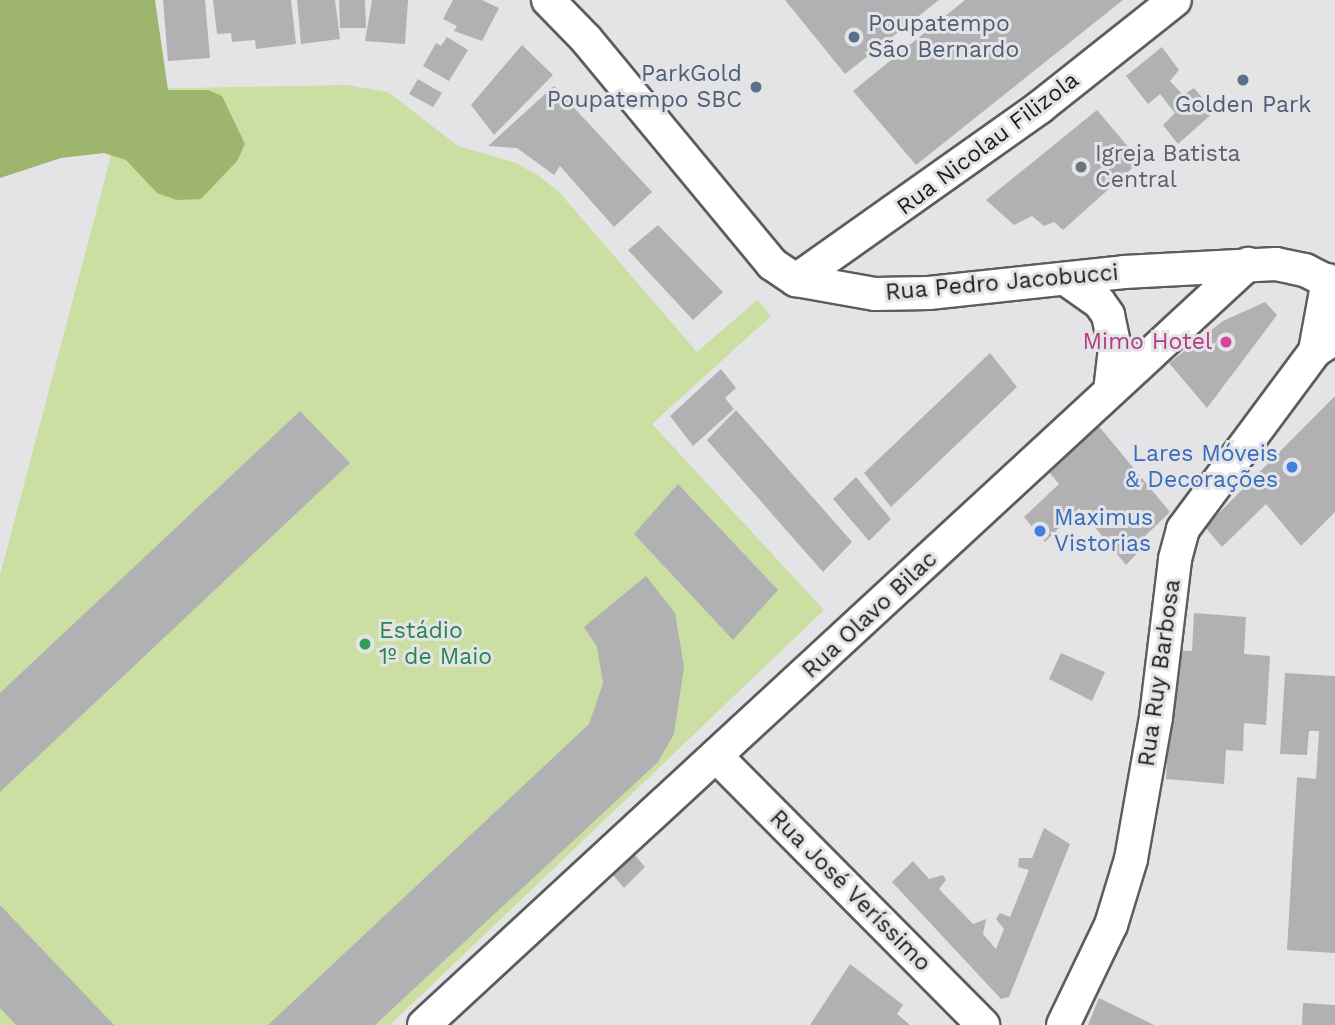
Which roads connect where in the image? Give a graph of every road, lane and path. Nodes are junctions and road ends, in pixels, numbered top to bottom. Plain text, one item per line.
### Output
1 (548, 0) edge
2 (1175, 0) edge
3 (1248, 264) junction
4 (796, 280) junction
5 (1067, 280) junction
6 (1331, 282) edge
7 (1325, 345) edge
8 (1110, 391) junction
9 (717, 757) junction
10 (424, 1025) edge
11 (983, 1025) edge
12 (1063, 1025) edge

1 - 4 street, Rua Pedro Jacobucci
2 - 4 street, Rua Nicolau Filizola
3 - 5 street, Rua Pedro Jacobucci
3 - 6 street
3 - 8 street, Rua Olavo Bilac
4 - 5 street, Rua Pedro Jacobucci
5 - 8 street
6 - 7 street, Rua Ruy Barbosa
7 - 12 street, Rua Ruy Barbosa
8 - 9 street, Rua Olavo Bilac
9 - 10 street, Rua Olavo Bilac
9 - 11 street, Rua José Veríssimo

